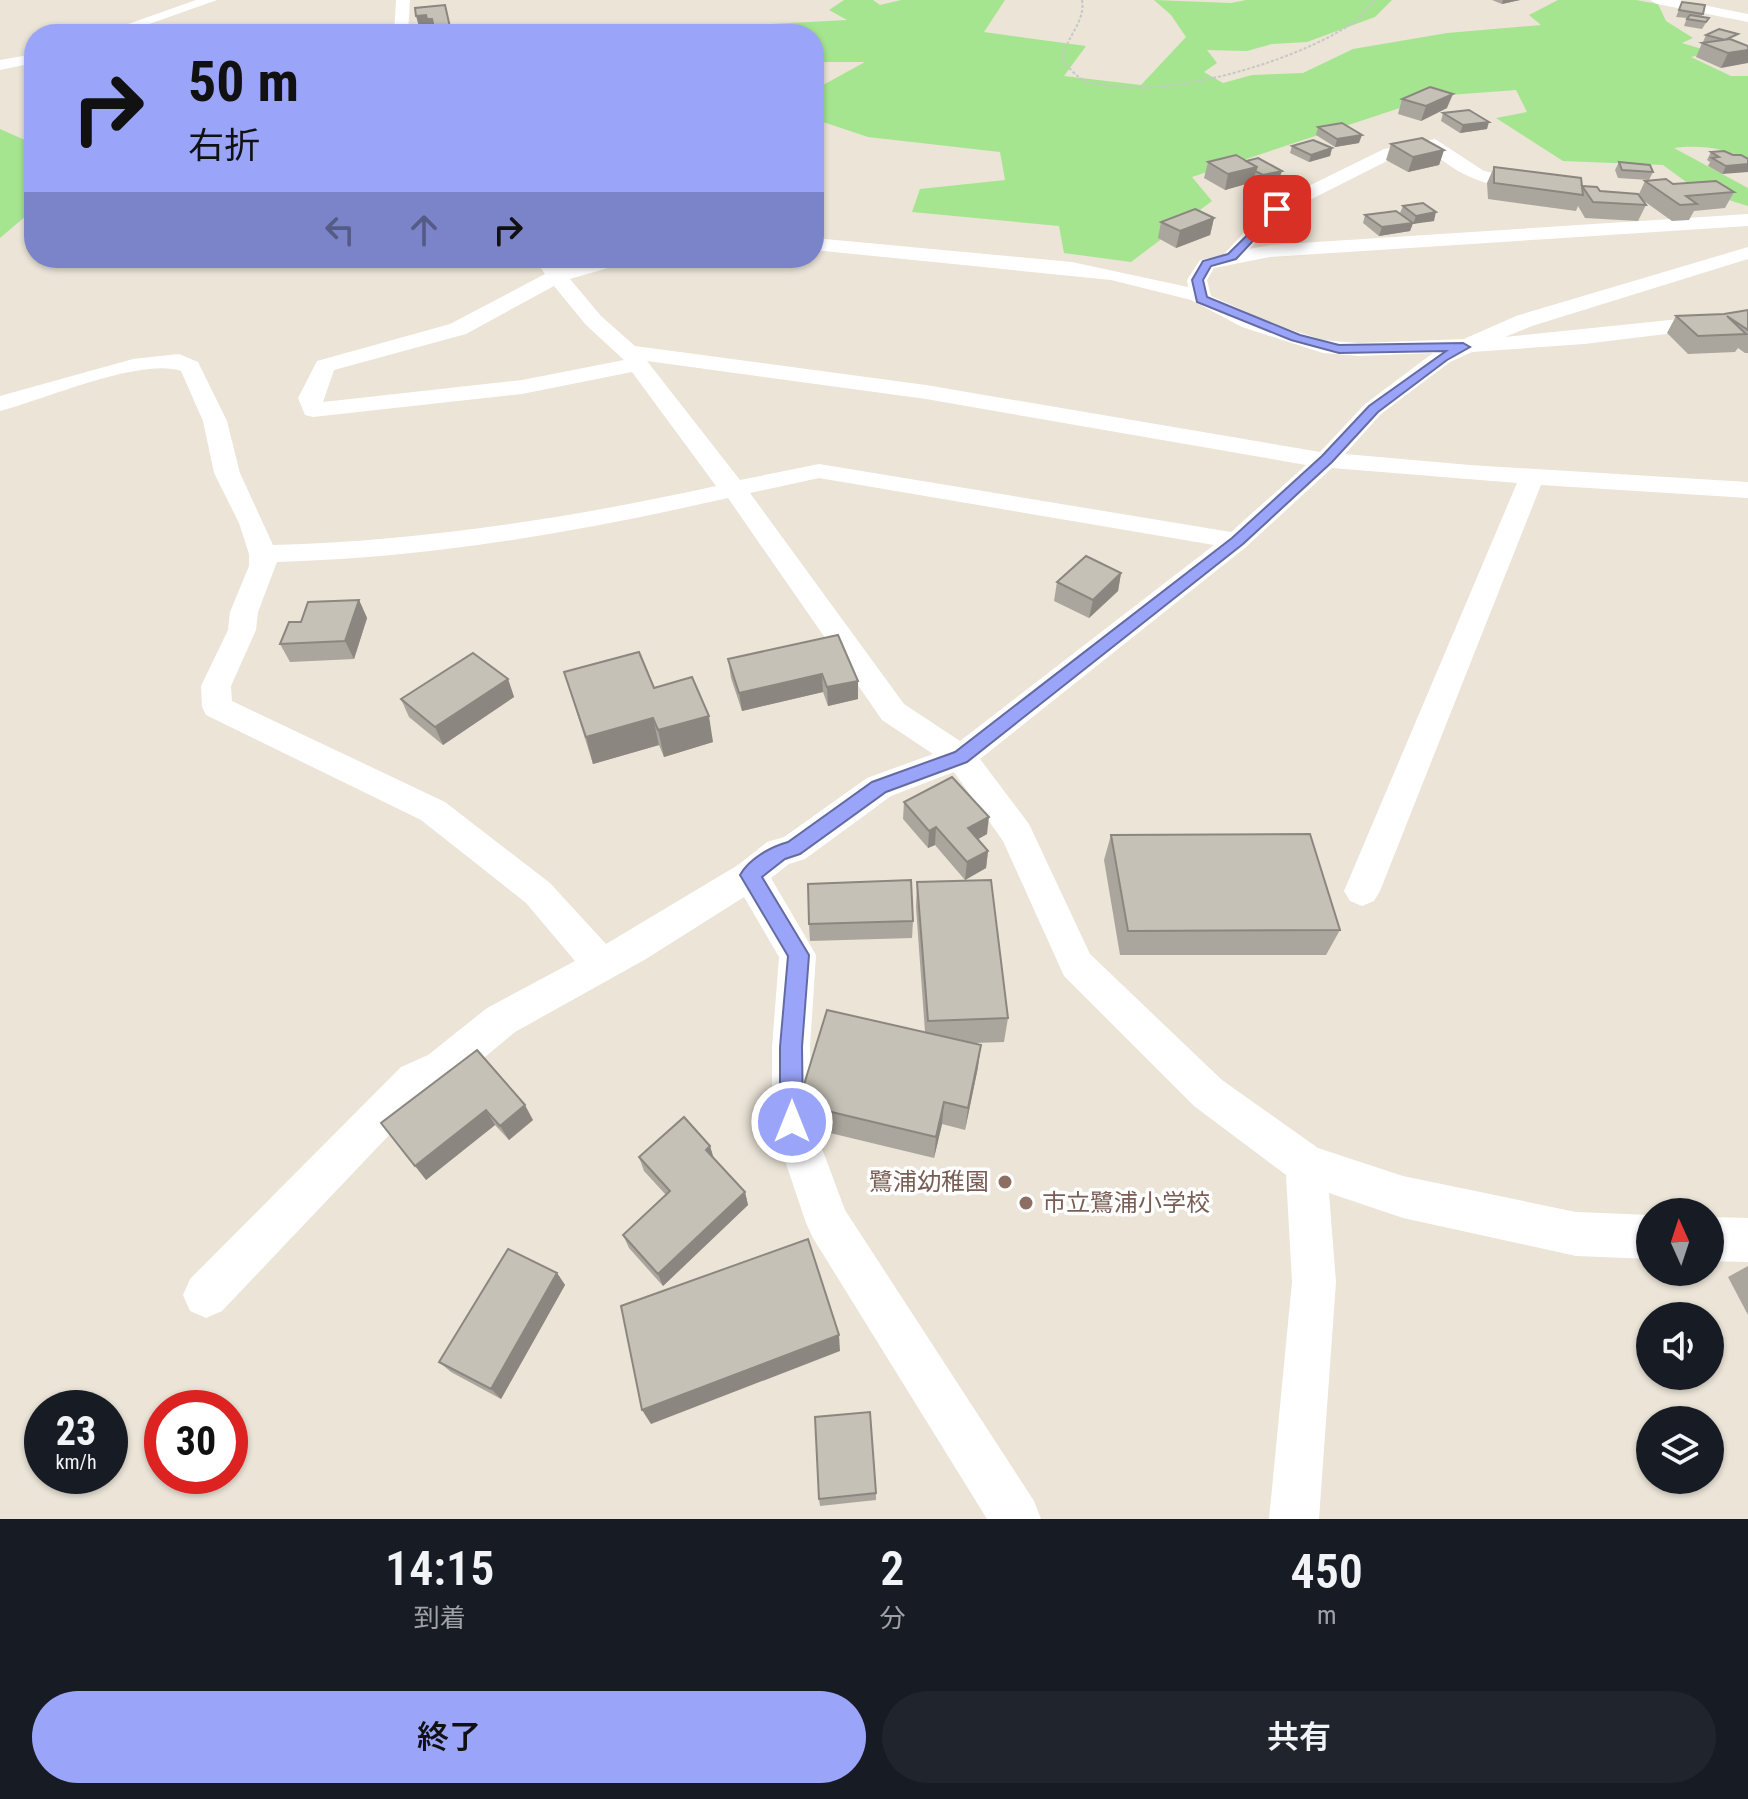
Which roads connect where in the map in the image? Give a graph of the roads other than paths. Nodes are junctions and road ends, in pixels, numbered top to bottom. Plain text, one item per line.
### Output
1 (210, 0) edge
2 (403, 0) edge
3 (1657, 0) edge
4 (1748, 18) edge
5 (137, 24) edge
6 (402, 24) edge
7 (24, 61) edge
8 (0, 65) edge
9 (1550, 188) edge
10 (1748, 220) edge
11 (824, 245) edge
12 (1748, 253) edge
13 (1232, 256) junction
14 (549, 268) edge
15 (551, 268) edge
16 (1200, 296) junction
17 (1748, 318) edge
18 (1463, 347) junction
19 (633, 358) junction
20 (0, 404) edge
21 (1327, 459) junction
22 (1532, 477) junction
23 (735, 490) junction
24 (1748, 490) edge
25 (1237, 541) junction
26 (263, 554) junction
27 (961, 757) junction
28 (750, 875) junction
29 (1362, 891) dead end
30 (600, 964) junction
31 (1306, 1165) junction
32 (1636, 1236) edge
33 (1724, 1239) edge
34 (1748, 1240) edge
35 (206, 1295) dead end
36 (1016, 1519) edge
37 (1294, 1519) edge

1 - 5 street
2 - 6 street
3 - 4 street
7 - 8 street
9 - 13 street
10 - 13 street
11 - 16 street
12 - 18 street
13 - 16 street
14 - 19 street
15 - 19 street
16 - 18 street
17 - 18 street
18 - 21 street
19 - 21 street
19 - 23 street
20 - 26 street
21 - 22 street
21 - 25 street
22 - 24 street
22 - 29 street
23 - 25 street
23 - 26 street
23 - 27 street
25 - 27 street
26 - 30 street
27 - 28 street
27 - 31 street
28 - 30 street
28 - 36 street
30 - 35 street
31 - 32 street
31 - 37 street
33 - 34 street

